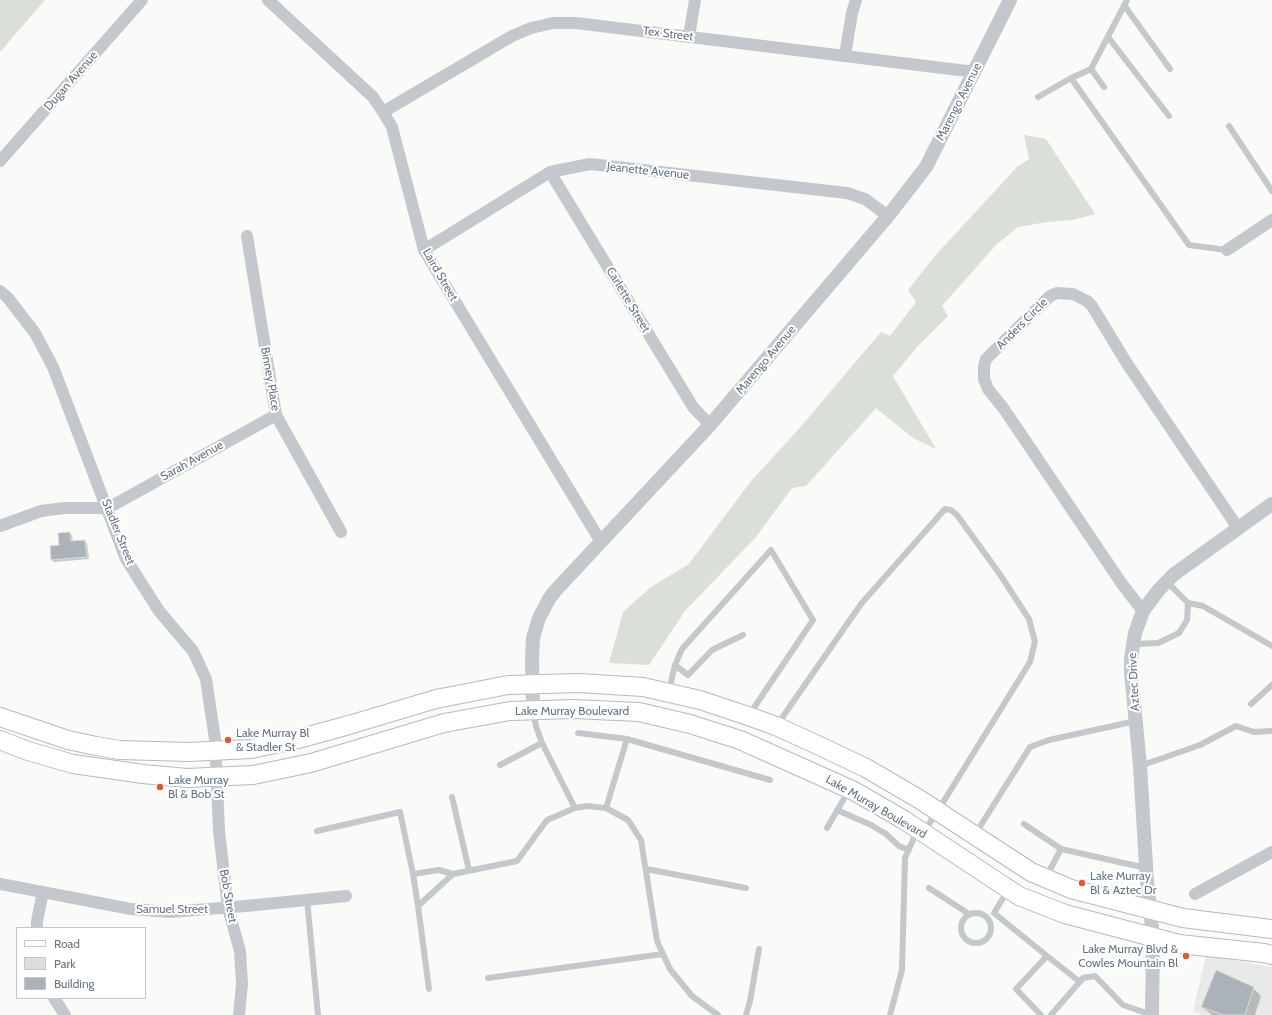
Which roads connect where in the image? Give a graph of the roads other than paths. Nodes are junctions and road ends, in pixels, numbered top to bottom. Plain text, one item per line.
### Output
1 (142, 0) edge
2 (268, 0) edge
3 (695, 0) edge
4 (856, 0) edge
5 (1010, 0) edge
6 (1125, 3) edge
7 (689, 36) junction
8 (1108, 37) junction
9 (845, 55) junction
10 (1091, 69) junction
11 (1170, 69) dead end
12 (975, 72) junction
13 (1071, 78) junction
14 (1104, 87) dead end
15 (1038, 97) dead end
16 (383, 112) junction
17 (1169, 116) dead end
18 (1229, 126) dead end
19 (0, 161) edge
20 (550, 172) junction
21 (1272, 191) edge
22 (888, 216) junction
23 (1272, 220) edge
24 (247, 236) dead end
25 (424, 250) junction
26 (1227, 250) joint
27 (0, 291) edge
28 (276, 415) junction
29 (710, 425) junction
30 (1272, 504) edge
31 (108, 508) junction
32 (0, 526) edge
33 (1238, 528) junction
34 (341, 532) dead end
35 (601, 542) junction
36 (1166, 582) junction
37 (1188, 603) junction
38 (1143, 611) junction
39 (742, 635) dead end
40 (1132, 645) junction
41 (1272, 646) edge
42 (675, 665) junction
43 (533, 684) junction
44 (1272, 685) edge
45 (668, 692) junction
46 (1251, 704) dead end
47 (533, 710) junction
48 (748, 716) junction
49 (0, 717) edge
50 (664, 718) junction
51 (1136, 722) junction
52 (776, 726) junction
53 (1272, 731) edge
54 (578, 733) dead end
55 (627, 739) junction
56 (0, 740) edge
57 (542, 743) junction
58 (216, 751) junction
59 (500, 765) dead end
60 (1140, 766) junction
61 (216, 776) junction
62 (770, 780) dead end
63 (850, 789) junction
64 (452, 797) dead end
65 (575, 808) junction
66 (606, 808) junction
67 (838, 810) junction
68 (938, 812) junction
69 (1024, 824) dead end
70 (827, 828) dead end
71 (317, 831) dead end
72 (920, 831) junction
73 (974, 836) junction
74 (1061, 849) junction
75 (909, 850) junction
76 (1272, 852) edge
77 (1146, 868) junction
78 (469, 870) junction
79 (646, 870) junction
80 (413, 874) junction
81 (453, 874) junction
82 (1045, 878) junction
83 (0, 884) edge
84 (746, 888) dead end
85 (930, 888) dead end
86 (1009, 889) junction
87 (43, 892) junction
88 (1195, 894) dead end
89 (346, 896) dead end
90 (307, 899) junction
91 (418, 906) junction
92 (228, 908) junction
93 (994, 913) junction
94 (969, 914) junction
95 (988, 918) junction
96 (1152, 923) junction
97 (37, 927) edge
98 (1272, 929) edge
99 (759, 949) dead end
100 (663, 954) junction
101 (1047, 956) junction
102 (1272, 956) edge
103 (488, 978) dead end
104 (1080, 982) junction
105 (429, 989) dead end
106 (55, 999) edge
107 (65, 1015) edge
108 (239, 1015) edge
109 (318, 1015) edge
110 (718, 1015) edge
111 (746, 1015) edge
112 (890, 1015) edge
113 (1041, 1015) edge
114 (1051, 1015) edge
115 (1152, 1015) edge

1 - 19 street, Dugan Avenue
2 - 16 street, Laird Street
3 - 7 street
4 - 9 street
5 - 12 street, Marengo Avenue
6 - 8 lane
6 - 11 lane
7 - 9 street, Tex Street
7 - 16 street, Tex Street
8 - 10 lane
8 - 17 lane
9 - 12 street, Tex Street
10 - 13 lane
10 - 14 lane
12 - 22 street, Marengo Avenue
13 - 15 lane
13 - 26 lane
16 - 25 street, Laird Street
18 - 21 lane
20 - 22 street, Jeanette Avenue
20 - 25 street, Jeanette Avenue
20 - 29 street, Carlette Street
22 - 29 street, Marengo Avenue
23 - 26 street
24 - 28 street, Binney Place
25 - 35 street, Laird Street
27 - 31 street, Stadler Street
28 - 31 street, Sarah Avenue
28 - 34 street, Binney Place
29 - 35 street, Marengo Avenue
30 - 33 street, Aztec Drive
31 - 32 street
31 - 58 street, Stadler Street
33 - 36 street, Aztec Drive
33 - 38 street, Anders Circle
35 - 43 street, Marengo Avenue
36 - 37 lane
36 - 38 street, Aztec Drive
37 - 40 lane
37 - 41 lane
38 - 40 street, Aztec Drive
39 - 42 lane
40 - 51 street, Aztec Drive
42 - 45 lane
42 - 48 lane
43 - 45 main road, Lake Murray Boulevard
43 - 47 street, Marengo Avenue
43 - 58 main road, Lake Murray Boulevard
44 - 46 lane
45 - 48 main road, Lake Murray Boulevard
45 - 50 main road
47 - 50 main road, Lake Murray Boulevard
47 - 57 lane
47 - 61 main road, Lake Murray Boulevard
48 - 52 main road, Lake Murray Boulevard
49 - 58 main road, Lake Murray Boulevard
50 - 63 main road, Lake Murray Boulevard
51 - 60 street, Aztec Drive
51 - 73 lane
52 - 68 main road, Lake Murray Boulevard
52 - 68 lane
53 - 60 lane
54 - 55 lane
55 - 62 lane
55 - 66 lane
56 - 61 main road, Lake Murray Boulevard
57 - 59 lane
57 - 65 lane
58 - 61 street, Stadler Street
60 - 77 street, Aztec Drive
61 - 92 street, Bob Street
63 - 67 lane
63 - 72 main road, Lake Murray Boulevard
64 - 78 lane
65 - 66 lane
65 - 78 lane
66 - 79 lane
67 - 70 lane
67 - 75 lane
68 - 72 lane
68 - 73 main road, Lake Murray Boulevard
69 - 74 lane
71 - 80 lane
72 - 75 lane
72 - 86 main road, Lake Murray Boulevard
73 - 82 main road, Lake Murray Boulevard
74 - 77 lane
74 - 82 lane
75 - 112 lane
76 - 88 street
77 - 96 street, Aztec Drive
78 - 81 lane
79 - 84 lane
79 - 100 lane
80 - 81 lane
80 - 91 lane
81 - 91 lane
82 - 96 main road, Lake Murray Boulevard
83 - 87 street, Samuel Street
85 - 94 lane
86 - 93 lane
86 - 96 main road, Lake Murray Boulevard
87 - 92 street, Samuel Street
87 - 97 street
89 - 90 street, Samuel Street
90 - 92 street, Samuel Street
90 - 109 lane
91 - 105 lane
92 - 108 street, Bob Street
93 - 95 lane
93 - 101 lane
94 - 95 lane
94 - 95 lane
96 - 98 main road, Lake Murray Boulevard
96 - 102 main road, Lake Murray Boulevard
96 - 115 street, Aztec Drive
99 - 111 lane
100 - 103 lane
100 - 110 lane
101 - 104 lane
101 - 113 lane
104 - 114 lane
104 - 115 lane
106 - 107 street

